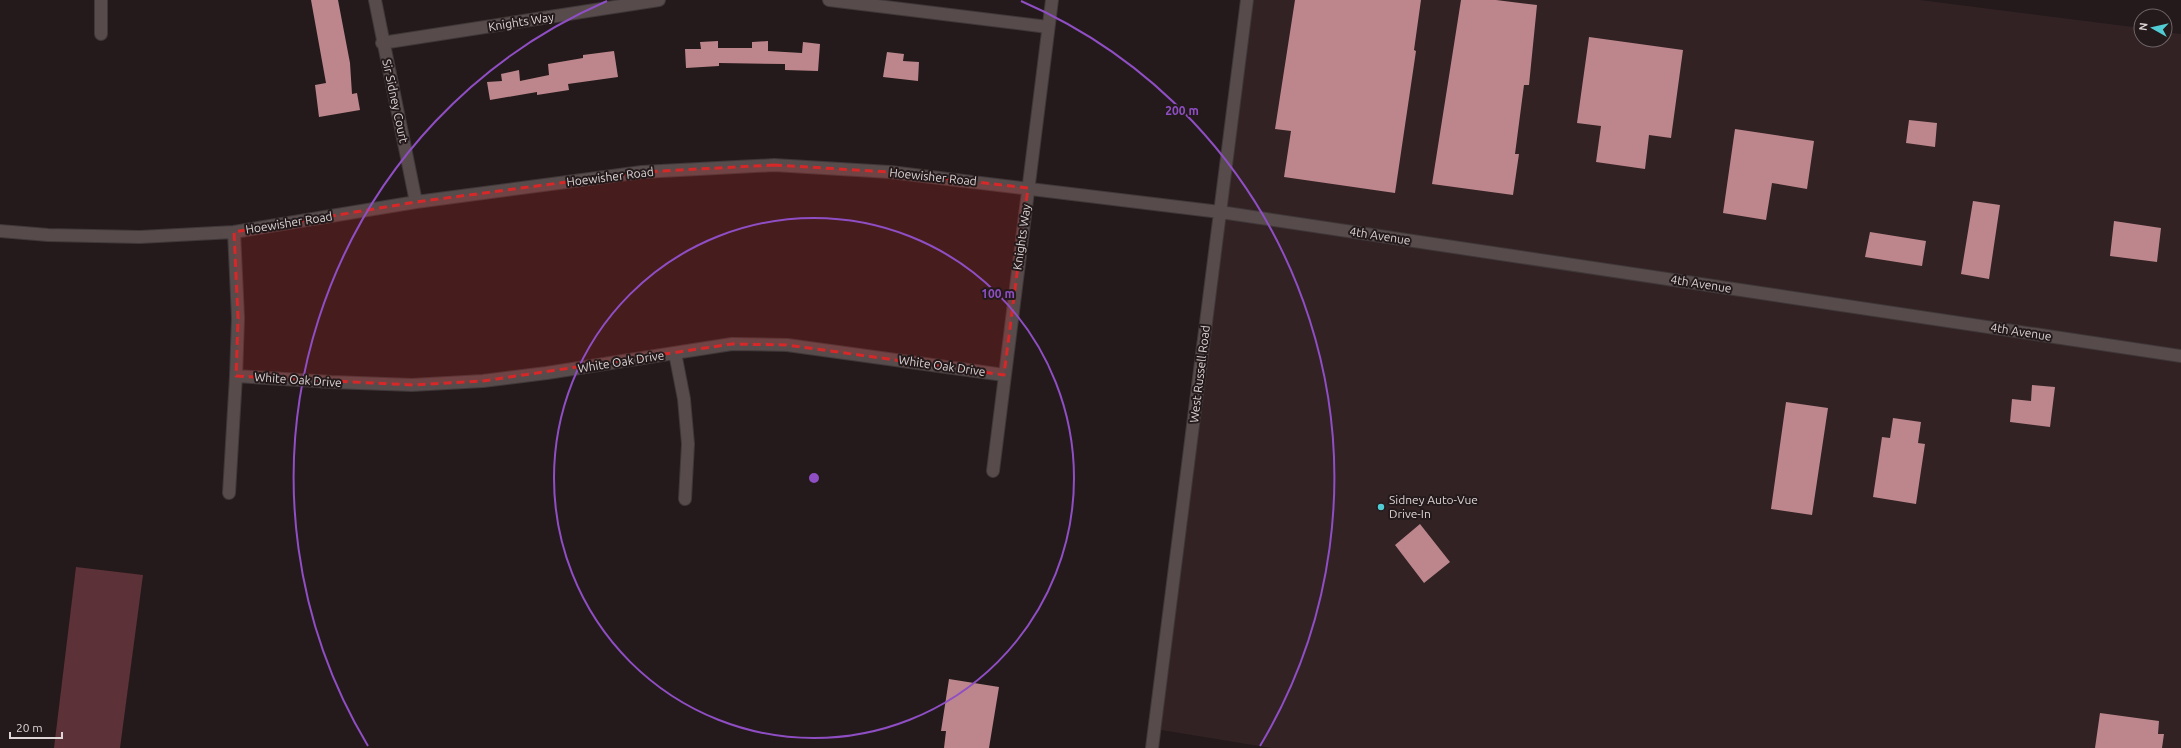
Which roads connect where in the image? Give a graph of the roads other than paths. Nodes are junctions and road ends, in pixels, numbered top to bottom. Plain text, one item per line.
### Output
1 (101, 0) edge
2 (375, 0) edge
3 (659, 0) edge
4 (829, 0) edge
5 (1052, 0) edge
6 (1247, 0) edge
7 (1048, 27) junction
8 (101, 34) dead end
9 (382, 43) junction
10 (1028, 188) junction
11 (416, 202) junction
12 (1220, 212) junction
13 (0, 232) edge
14 (234, 232) junction
15 (675, 353) junction
16 (2181, 356) edge
17 (1004, 375) junction
18 (236, 376) junction
19 (993, 471) dead end
20 (229, 494) dead end
21 (685, 499) dead end
22 (1152, 748) edge

1 - 8 street
2 - 9 street, Sir Sidney Court
3 - 9 street, Knights Way
4 - 7 street
5 - 7 street, Knights Way
6 - 12 street, West Russell Road
7 - 10 street, Knights Way
9 - 11 street, Sir Sidney Court
10 - 11 street, Hoewisher Road
10 - 12 street, Hoewisher Road
10 - 17 street, Knights Way
11 - 14 street, Hoewisher Road
12 - 16 street, 4th Avenue
12 - 22 street, West Russell Road
13 - 14 street, Hoewisher Road
14 - 18 street
15 - 17 street, White Oak Drive
15 - 18 street, White Oak Drive
15 - 21 street
17 - 19 street, Knights Way
18 - 20 street

